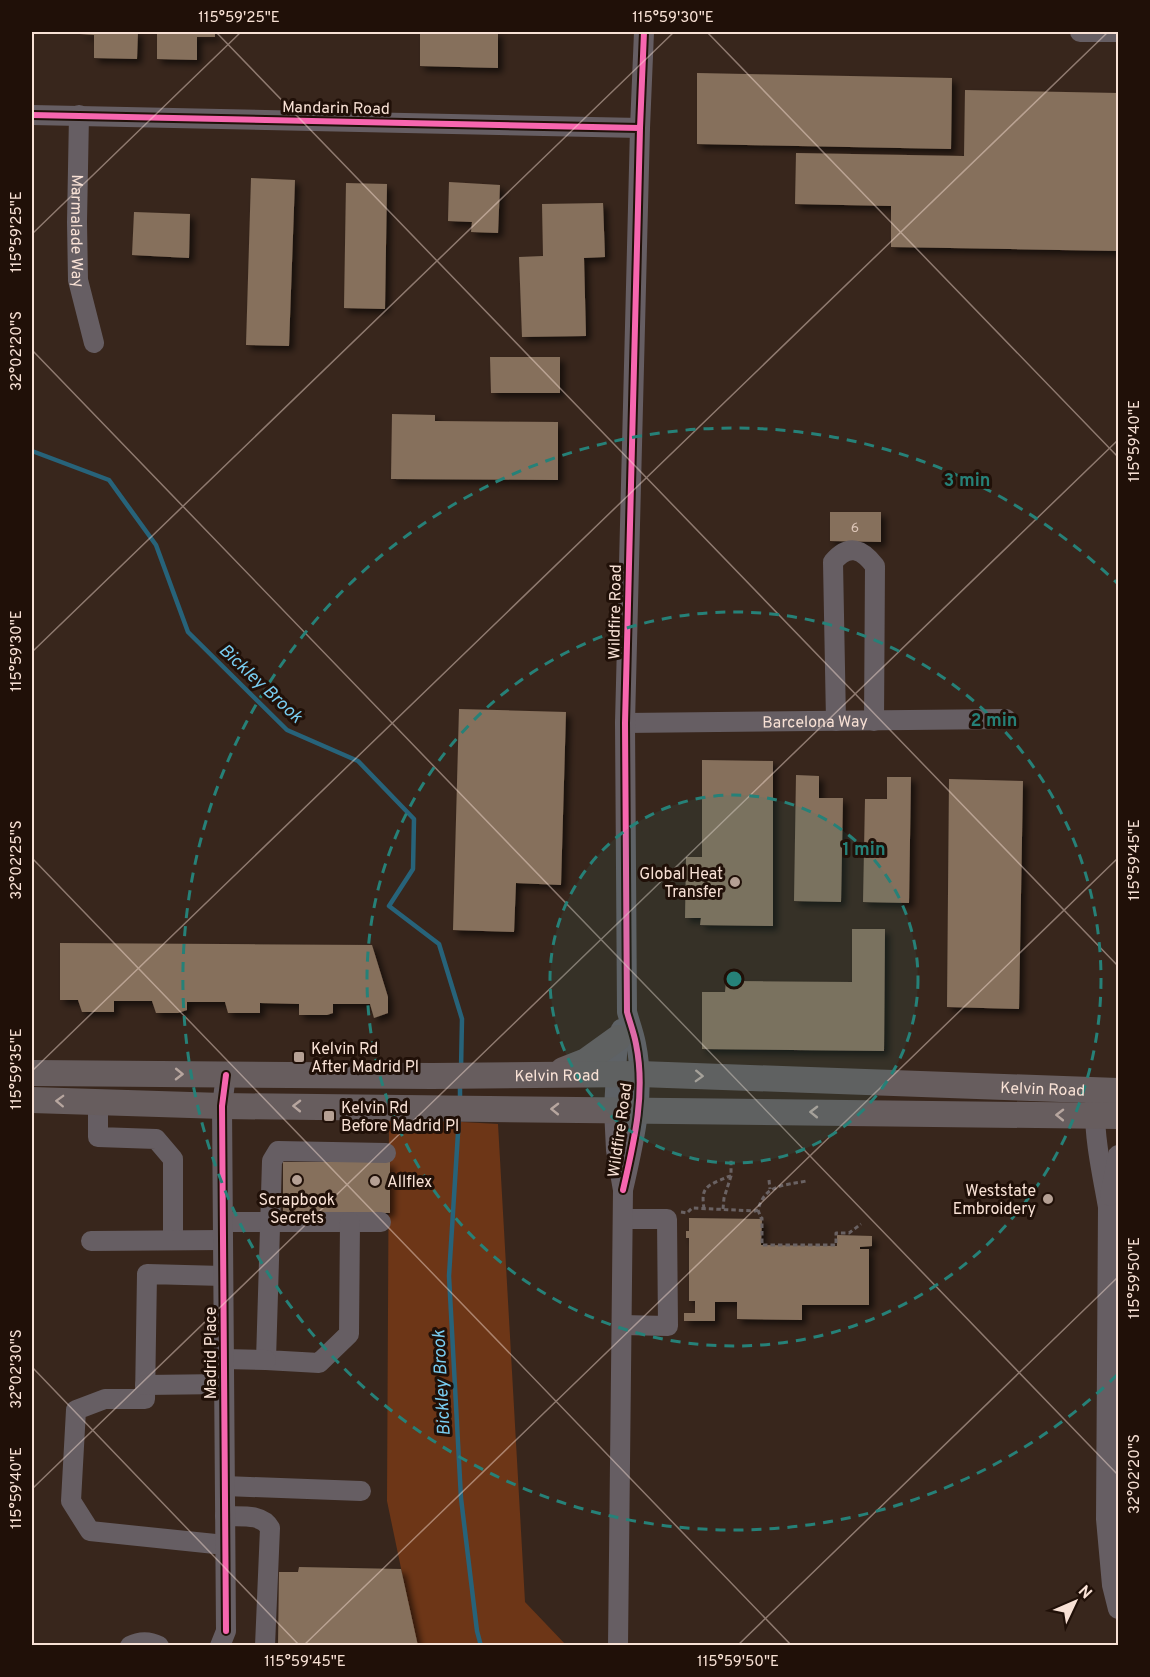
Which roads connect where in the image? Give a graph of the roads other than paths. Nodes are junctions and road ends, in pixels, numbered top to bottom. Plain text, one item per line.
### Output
1 (644, 32) edge
2 (1080, 32) edge
3 (1119, 32) edge
4 (32, 114) edge
5 (79, 115) junction
6 (640, 128) junction
7 (94, 343) dead end
8 (1006, 719) dead end
9 (836, 721) junction
10 (874, 721) junction
11 (625, 723) junction
12 (627, 1012) junction
13 (618, 1038) junction
14 (32, 1073) edge
15 (552, 1074) junction
16 (628, 1074) junction
17 (226, 1075) junction
18 (1107, 1090) edge
19 (32, 1100) edge
20 (98, 1102) junction
21 (222, 1106) junction
22 (626, 1110) junction
23 (1107, 1115) edge
24 (386, 1153) dead end
25 (1119, 1155) edge
26 (1108, 1207) junction
27 (623, 1219) junction
28 (270, 1222) junction
29 (350, 1222) junction
30 (381, 1222) dead end
31 (223, 1231) junction
32 (173, 1240) junction
33 (91, 1241) dead end
34 (223, 1276) junction
35 (622, 1325) junction
36 (224, 1359) junction
37 (266, 1360) junction
38 (224, 1384) junction
39 (145, 1385) junction
40 (225, 1486) junction
41 (362, 1491) dead end
42 (225, 1516) junction
43 (225, 1545) junction
44 (1119, 1609) edge
45 (223, 1638) edge
46 (130, 1646) edge
47 (159, 1646) edge
48 (265, 1646) edge
49 (618, 1646) edge

1 - 6 street, Wildfire Road
2 - 3 street
4 - 5 street, Mandarin Road
5 - 6 street, Mandarin Road
5 - 7 street, Marmalade Way
6 - 11 street, Wildfire Road
8 - 10 street, Barcelona Way
9 - 10 street, Barcelona Way
9 - 10 street
9 - 11 street, Barcelona Way
11 - 12 street, Wildfire Road
12 - 13 street, Wildfire Road
12 - 16 street, Wildfire Road
13 - 15 main road
13 - 16 street, Wildfire Road
14 -> 17 main road, Kelvin Road
15 - 16 main road, Kelvin Road
15 - 17 main road, Kelvin Road
16 -> 18 main road, Kelvin Road
16 - 22 street, Wildfire Road
17 - 21 street, Madrid Place
18 - 23 street
20 -> 19 main road, Kelvin Road
20 - 21 main road, Kelvin Road
20 - 32 street
22 -> 21 main road, Kelvin Road
21 - 31 street, Madrid Place
23 -> 22 main road, Kelvin Road
22 - 27 street, Wildfire Road
23 - 26 street
24 - 28 street
25 - 26 street
26 - 44 street
27 - 35 street, Wildfire Road
27 - 35 street
28 - 29 street
28 - 31 street
28 - 37 street
29 - 30 street
29 - 37 street
31 - 32 street
31 - 34 street, Madrid Place
32 - 33 street
34 - 36 street, Madrid Place
34 - 39 street
35 - 49 street, Wildfire Road
36 - 37 street
36 - 38 street, Madrid Place
38 - 39 street
38 - 40 street, Madrid Place
39 - 43 street
40 - 41 street
40 - 42 street, Madrid Place
42 - 43 street, Madrid Place
42 - 48 street
43 - 45 street, Madrid Place
46 - 47 street

